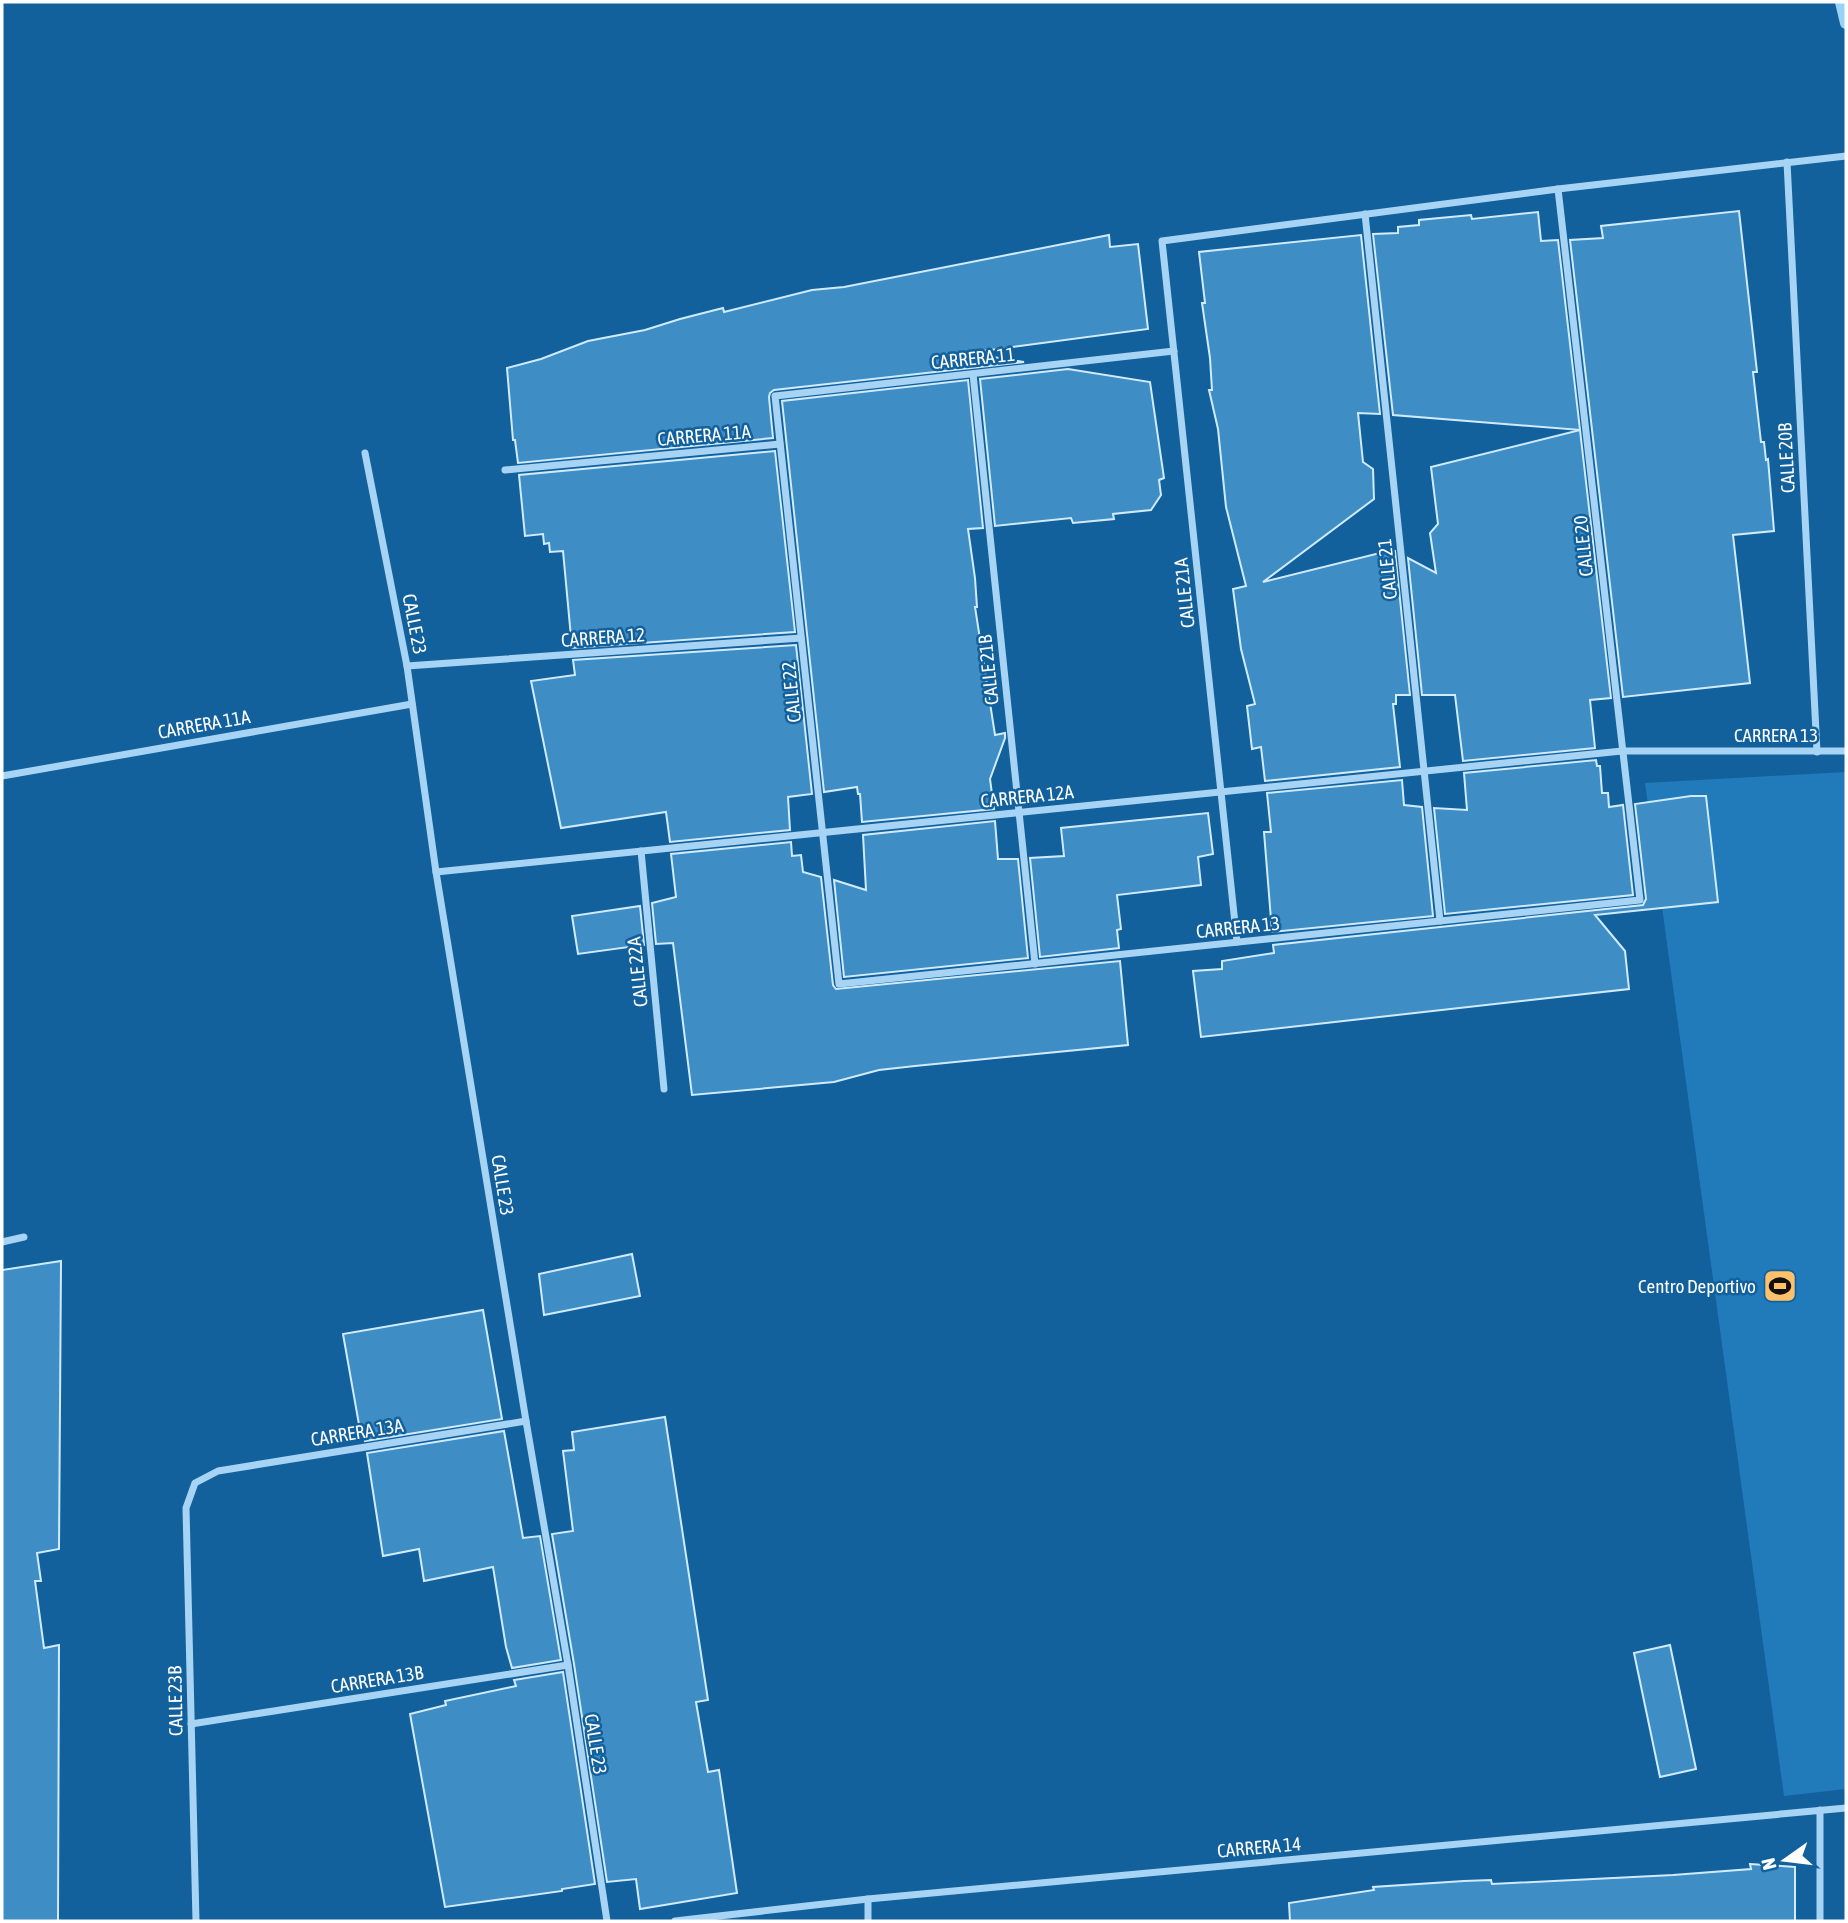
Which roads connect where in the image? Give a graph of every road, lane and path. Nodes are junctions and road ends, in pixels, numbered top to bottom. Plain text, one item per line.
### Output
1 (1846, 156) edge
2 (1787, 162) junction
3 (1558, 189) junction
4 (1365, 214) junction
5 (1174, 351) junction
6 (973, 373) junction
7 (775, 396) joint
8 (780, 444) junction
9 (365, 453) dead end
10 (505, 470) dead end
11 (801, 638) junction
12 (407, 666) junction
13 (412, 704) junction
14 (1622, 751) junction
15 (1846, 751) edge
16 (1816, 752) junction
17 (1424, 771) junction
18 (2, 776) edge
19 (1222, 792) junction
20 (1019, 813) junction
21 (822, 833) junction
22 (641, 851) junction
23 (436, 872) junction
24 (1640, 900) joint
25 (1440, 921) junction
26 (1237, 942) junction
27 (1035, 964) junction
28 (839, 985) joint
29 (664, 1089) dead end
30 (24, 1237) dead end
31 (2, 1242) edge
32 (526, 1421) junction
33 (195, 1483) joint
34 (568, 1665) junction
35 (191, 1724) junction
36 (1846, 1808) edge
37 (1820, 1811) junction
38 (868, 1899) junction
39 (196, 1921) edge
40 (607, 1921) edge
41 (675, 1921) edge
42 (868, 1921) edge
43 (1820, 1921) edge

1 - 2 street
2 - 3 street
2 - 16 street, CALLE 20B
3 - 4 street
3 - 14 street, CALLE 20
4 - 5 street, CALLE 21A
4 - 17 street, CALLE 21
5 - 6 street, CARRERA 11
5 - 19 street, CALLE 21A
6 - 7 street, CARRERA 11
6 - 20 street, CALLE 21B
7 - 8 street, CALLE 22
8 - 10 street, CARRERA 11A
8 - 11 street, CALLE 22
9 - 12 street, CALLE 23
11 - 12 street, CARRERA 12
11 - 21 street, CALLE 22
12 - 13 street, CALLE 23
13 - 18 street, CARRERA 11A
13 - 23 street, CALLE 23
14 - 16 street, CARRERA 13
14 - 17 street, CARRERA 12A
14 - 24 street, CALLE 20
15 - 16 street, CARRERA 13
17 - 19 street, CARRERA 12A
17 - 25 street, CALLE 21
19 - 20 street, CARRERA 12A
19 - 26 street, CALLE 21A
20 - 21 street, CARRERA 12A
20 - 27 street, CALLE 21B
21 - 22 street, CARRERA 12A
21 - 28 street, CALLE 22
22 - 23 street, CARRERA 12A
22 - 29 street, CALLE 22A
23 - 32 street, CALLE 23
24 - 25 street, CARRERA 13
25 - 26 street, CARRERA 13
26 - 27 street, CARRERA 13
27 - 28 street, CARRERA 13
30 - 31 street
32 - 33 street, CARRERA 13A
32 - 34 street, CALLE 23
33 - 35 street, CALLE 23B
34 - 35 street, CARRERA 13B
34 - 40 street, CALLE 23
35 - 39 street, CALLE 23B
36 - 37 street, CARRERA 14
37 - 38 street, CARRERA 14
37 - 43 street
38 - 41 street, CARRERA 14
38 - 42 street

